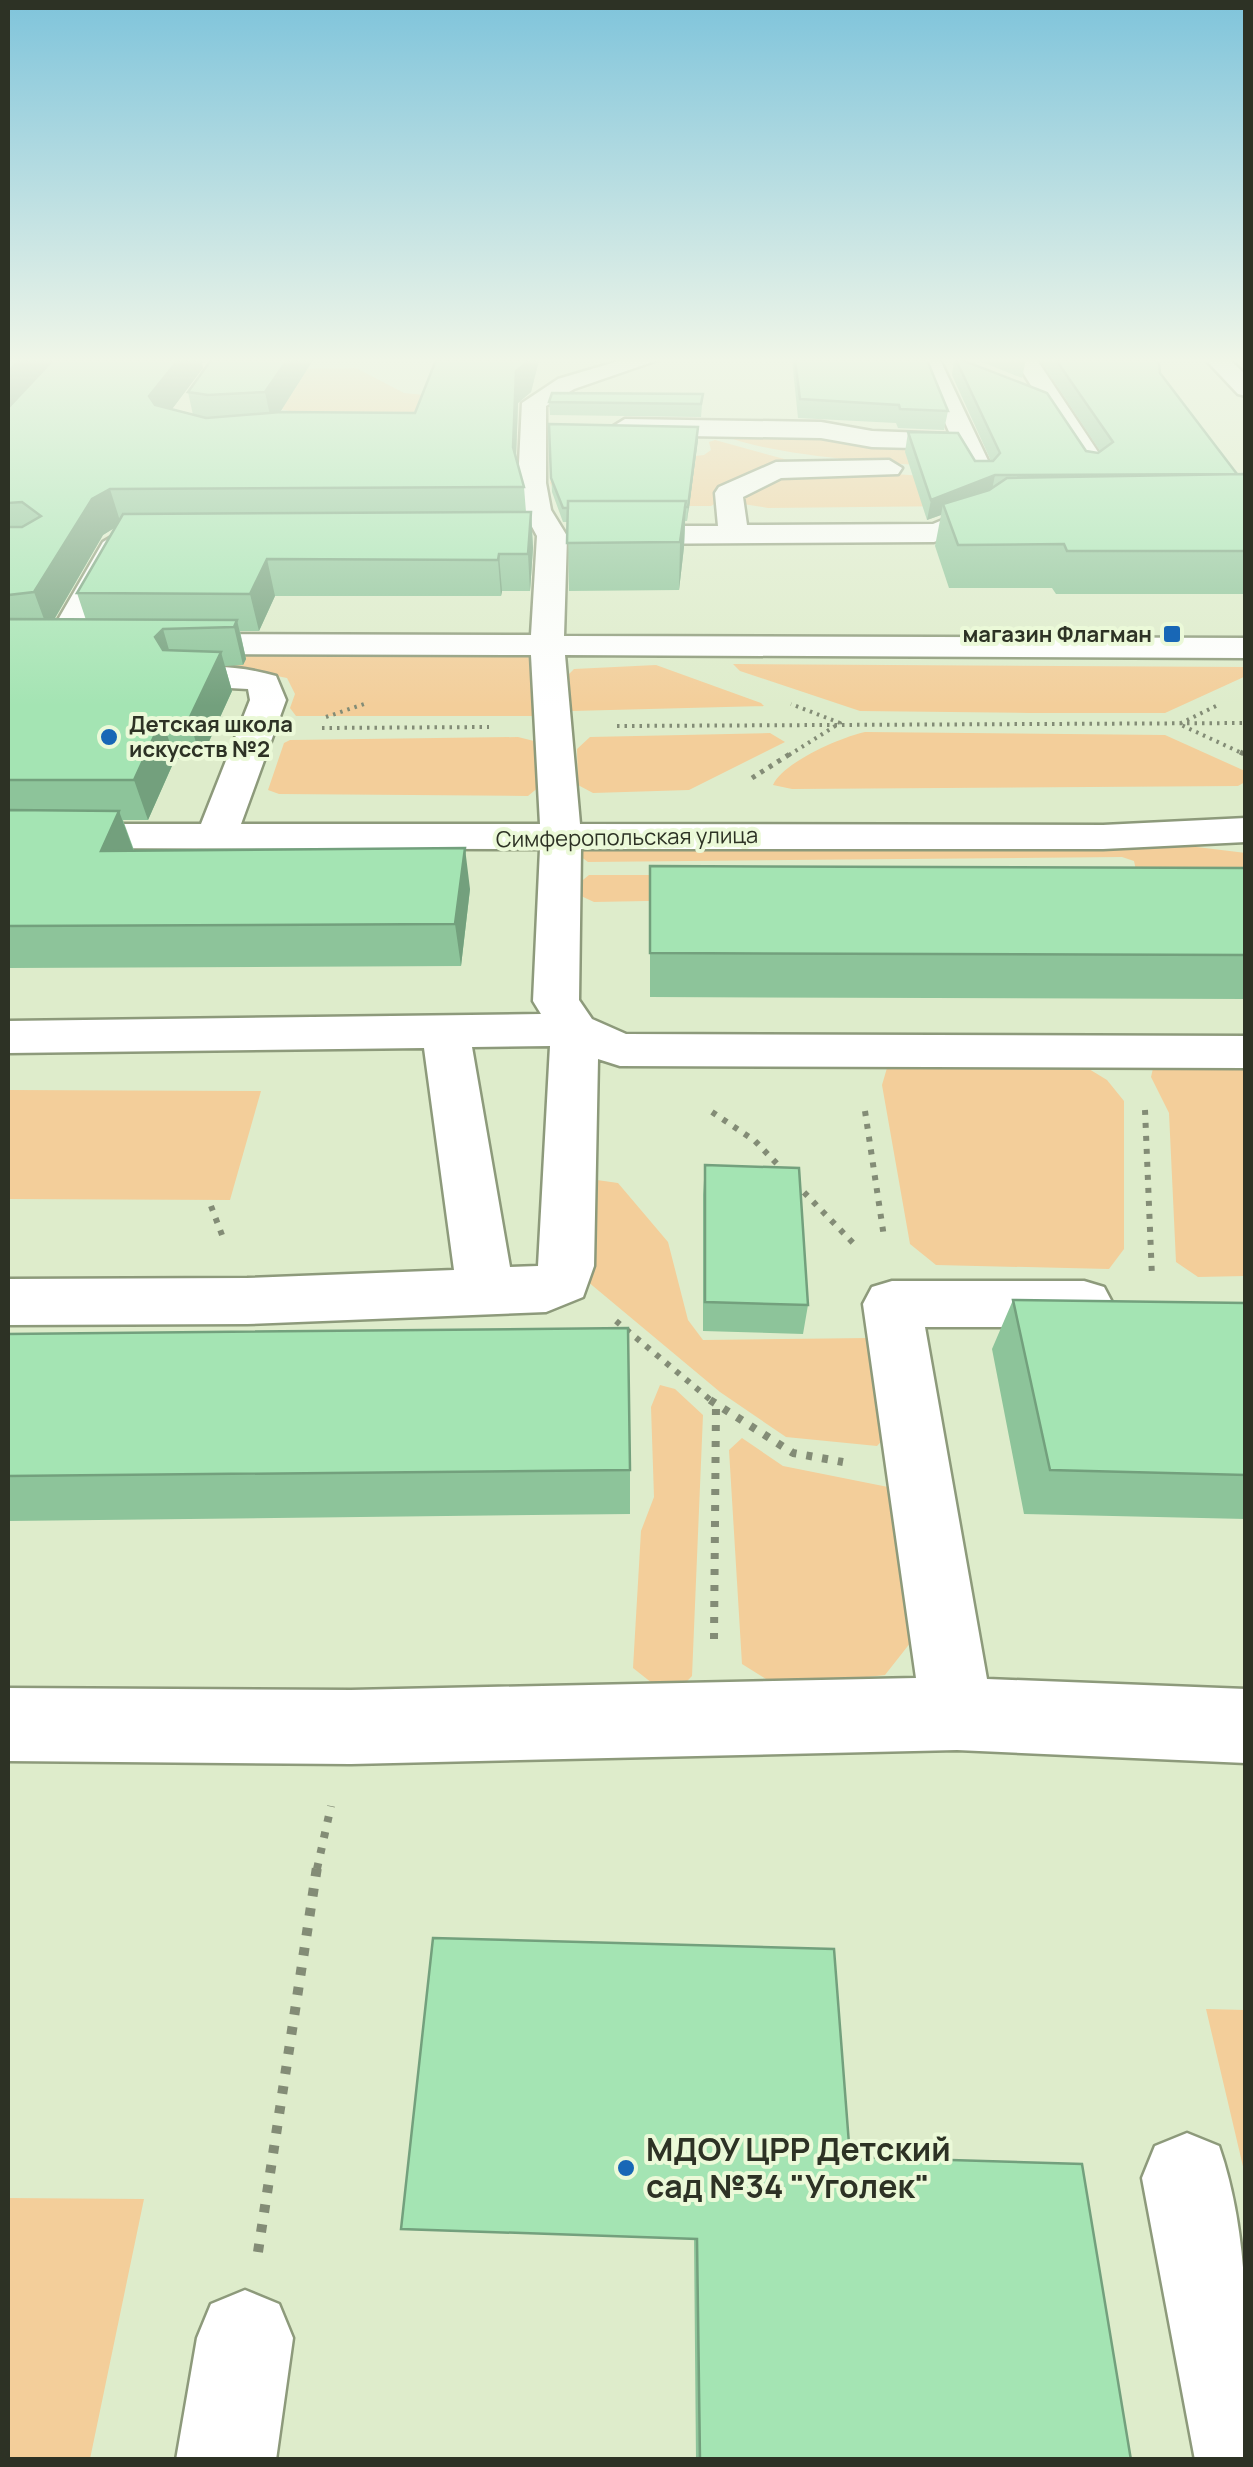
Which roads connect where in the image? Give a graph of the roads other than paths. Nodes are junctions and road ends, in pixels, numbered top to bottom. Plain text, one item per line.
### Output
1 (534, 475) edge
2 (765, 475) edge
3 (991, 475) edge
4 (1084, 475) edge
5 (1085, 478) edge
6 (991, 506) junction
7 (1036, 507) edge
8 (733, 534) junction
9 (513, 536) edge
10 (552, 536) junction
11 (140, 537) edge
12 (25, 644) edge
13 (61, 644) junction
14 (98, 644) edge
15 (136, 644) edge
16 (547, 645) junction
17 (1246, 648) edge
18 (146, 679) edge
19 (1246, 830) edge
20 (8, 836) edge
21 (216, 837) junction
22 (561, 839) junction
23 (446, 1032) junction
24 (8, 1037) edge
25 (597, 1040) junction
26 (1246, 1052) edge
27 (486, 1292) junction
28 (8, 1302) edge
29 (1153, 1304) edge
30 (957, 1714) junction
31 (8, 1726) edge
32 (1246, 1726) edge
33 (1187, 2178) dead end
34 (246, 2338) road end
35 (226, 2460) edge
36 (1246, 2460) edge

1 - 10 street
2 - 8 street
3 - 6 street
4 - 5 street
6 - 7 street
6 - 8 street
8 - 10 street
9 - 10 street
10 - 16 street
11 - 13 street
12 - 13 street
13 - 14 street
15 - 16 street
16 - 17 street
16 - 22 street
18 - 21 street
19 - 22 street, Симферопольская улица
20 - 21 street, Симферопольская улица
21 - 22 street, Симферопольская улица
22 - 25 street
23 - 24 street
23 - 25 street
23 - 27 street
25 - 26 street
25 - 27 street
27 - 28 street
29 - 30 street
30 - 31 street
30 - 32 street
33 - 36 street
34 - 35 street

